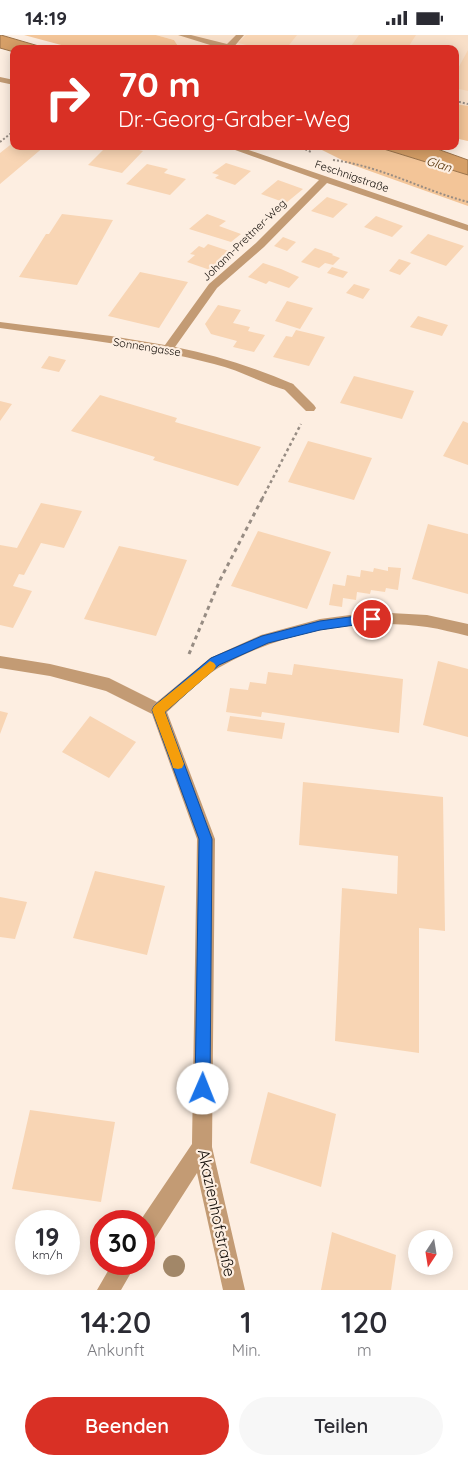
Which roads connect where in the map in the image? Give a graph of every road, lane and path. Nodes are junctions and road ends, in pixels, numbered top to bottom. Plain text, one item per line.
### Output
1 (182, 35) edge
2 (240, 35) edge
3 (197, 37) edge
4 (210, 45) edge
5 (230, 45) edge
6 (10, 134) edge
7 (0, 142) edge
8 (240, 150) edge
9 (330, 160) dead end
10 (325, 179) junction
11 (468, 202) edge
12 (468, 228) edge
13 (0, 325) edge
14 (169, 349) junction
15 (310, 408) joint
16 (468, 630) edge
17 (0, 662) edge
18 (178, 694) junction
19 (158, 710) junction
20 (202, 1147) junction
21 (155, 1218) edge
22 (118, 1275) edge
23 (108, 1290) edge
24 (234, 1290) edge

1 - 3 street
2 - 5 street
3 - 4 street
6 - 7 path
8 - 10 street, Feschnigstraße
9 - 11 path
10 - 12 street, Feschnigstraße
10 - 14 street, Johann-Prettner-Weg
13 - 14 street, Sonnengasse
14 - 15 street, Sonnengasse
15 - 18 path
16 - 18 street
17 - 19 street
18 - 19 street
19 - 20 street, Akazienhofstraße
20 - 21 street
20 - 24 street, Akazienhofstraße
22 - 23 street

